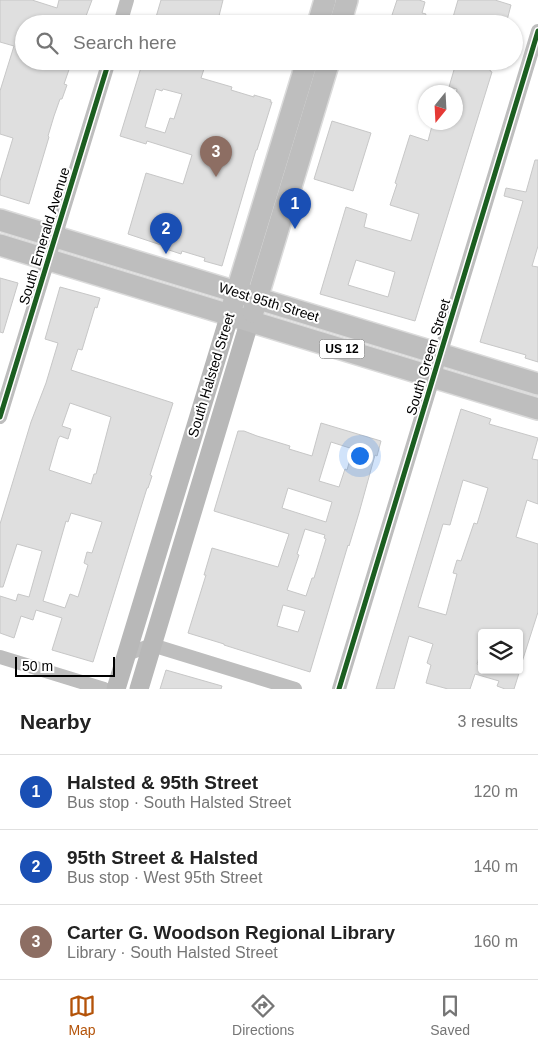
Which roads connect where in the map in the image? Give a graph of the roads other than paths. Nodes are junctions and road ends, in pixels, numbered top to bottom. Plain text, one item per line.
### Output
1 (127, 0) edge
2 (325, 0) edge
3 (347, 0) edge
4 (123, 15) edge
5 (321, 15) edge
6 (343, 15) edge
7 (538, 31) edge
8 (106, 70) edge
9 (303, 70) edge
10 (326, 70) edge
11 (0, 220) edge
12 (55, 236) junction
13 (0, 245) edge
14 (48, 259) junction
15 (236, 292) junction
16 (257, 298) junction
17 (230, 314) junction
18 (250, 320) junction
19 (440, 355) junction
20 (433, 377) junction
21 (538, 384) edge
22 (538, 409) edge
23 (0, 417) edge
24 (152, 645) junction
25 (127, 654) junction
26 (0, 657) edge
27 (104, 689) edge
28 (116, 689) edge
29 (139, 689) edge
30 (295, 689) edge
31 (339, 689) edge

1 - 4 street
2 - 5 main road
3 - 6 main road
7 - 19 street, South Green Street
8 - 12 street, South Emerald Avenue
9 - 15 main road, South Halsted Street
10 - 16 main road, South Halsted Street
11 - 12 main road, West 95th Street / US 12
12 - 14 street, South Emerald Avenue
12 - 15 main road, West 95th Street / US 12
13 - 14 main road, West 95th Street / US 12
14 - 17 main road, West 95th Street / US 12
14 - 23 street, South Emerald Avenue
15 - 16 main road, West 95th Street / US 12
15 - 17 main road, South Halsted Street
16 - 18 main road, South Halsted Street
16 - 19 main road, West 95th Street / US 12
17 - 18 main road, West 95th Street / US 12
17 - 25 main road, South Halsted Street
18 - 20 main road, West 95th Street / US 12
18 - 24 main road, South Halsted Street
19 - 20 street, South Green Street
19 - 21 main road, West 95th Street / US 12
20 - 22 main road, West 95th Street / US 12
20 - 31 street, South Green Street
24 - 25 street
24 - 29 main road, South Halsted Street
24 - 30 street
25 - 28 main road, South Halsted Street
26 - 27 street

